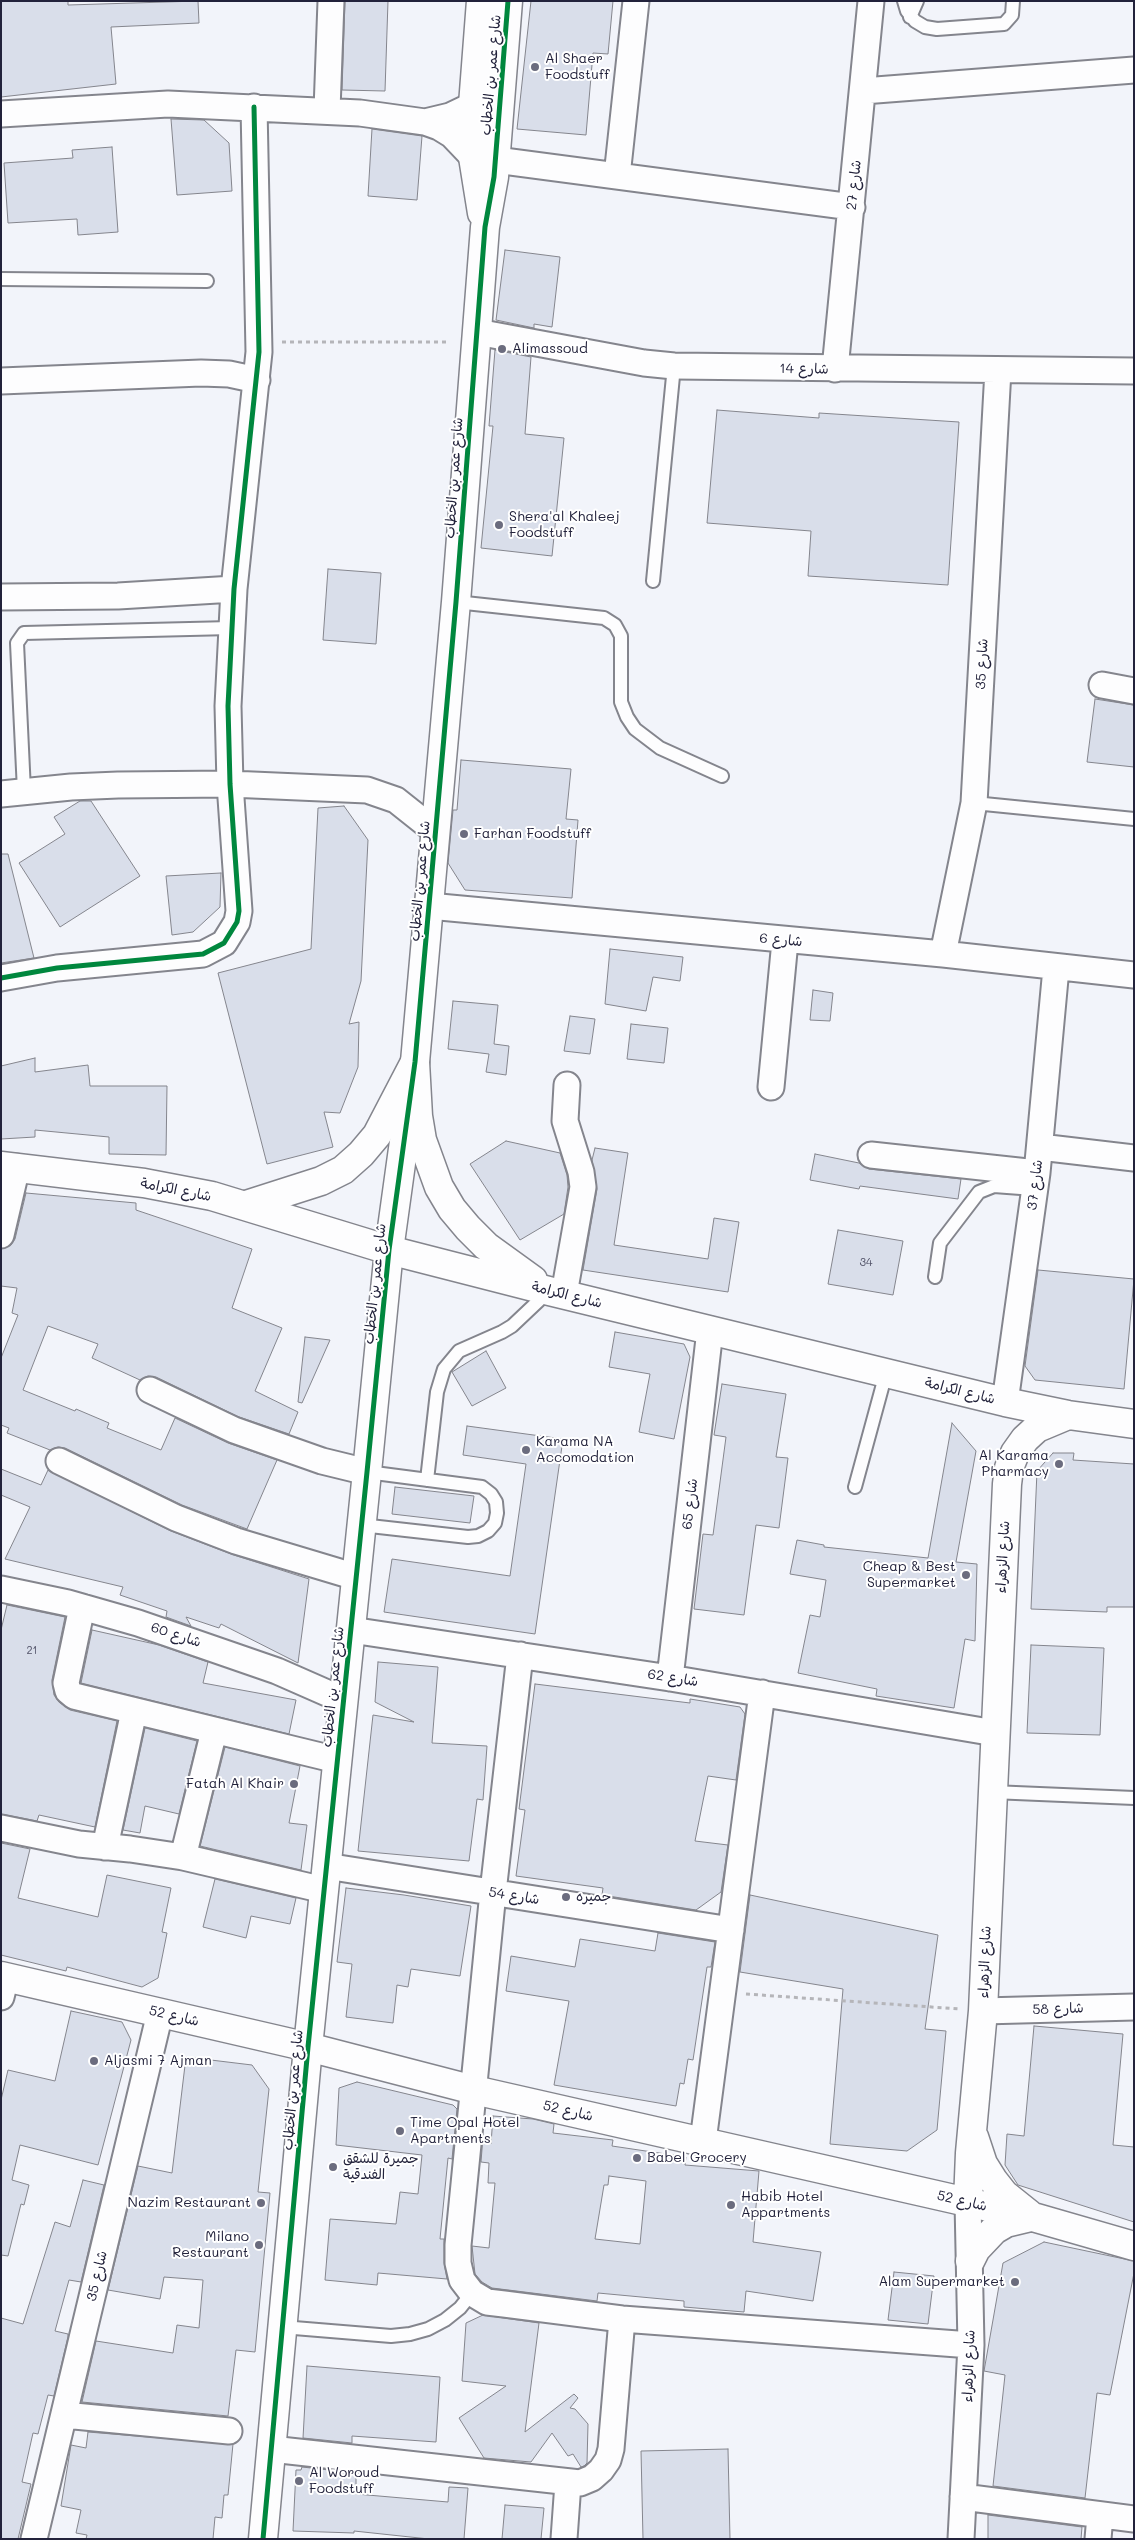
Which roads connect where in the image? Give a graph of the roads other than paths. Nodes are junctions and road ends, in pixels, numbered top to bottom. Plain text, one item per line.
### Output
1 (331, 1) edge
2 (636, 1) edge
3 (871, 1) edge
4 (904, 1) edge
5 (916, 1) edge
6 (1013, 1) edge
7 (480, 6) edge
8 (508, 7) edge
9 (910, 17) junction
10 (1134, 70) edge
11 (863, 91) junction
12 (473, 105) junction
13 (254, 107) junction
14 (327, 110) junction
15 (1, 114) edge
16 (425, 122) junction
17 (484, 158) junction
18 (618, 176) junction
19 (852, 207) junction
20 (1, 279) edge
21 (207, 281) dead end
22 (476, 337) junction
23 (674, 366) junction
24 (835, 369) junction
25 (998, 370) junction
26 (1134, 371) edge
27 (257, 380) junction
28 (1, 381) edge
29 (653, 581) dead end
30 (234, 589) junction
31 (1, 597) edge
32 (456, 602) junction
33 (231, 628) junction
34 (1102, 685) dead end
35 (1134, 691) edge
36 (722, 776) dead end
37 (230, 784) junction
38 (13, 793) edge
39 (974, 803) junction
40 (1134, 819) edge
41 (436, 831) junction
42 (429, 906) junction
43 (785, 941) junction
44 (943, 954) junction
45 (1056, 968) junction
46 (1134, 975) edge
47 (1, 978) edge
48 (414, 1062) junction
49 (567, 1085) dead end
50 (772, 1087) dead end
51 (1040, 1147) junction
52 (871, 1155) dead end
53 (1134, 1158) edge
54 (9, 1166) edge
55 (1036, 1181) junction
56 (246, 1205) junction
57 (1, 1235) edge
58 (389, 1250) junction
59 (935, 1276) dead end
60 (556, 1292) junction
61 (710, 1330) junction
62 (886, 1373) junction
63 (150, 1390) dead end
64 (1005, 1402) junction
65 (1068, 1416) junction
66 (1134, 1424) edge
67 (59, 1461) dead end
68 (367, 1472) junction
69 (427, 1480) junction
70 (856, 1487) dead end
71 (361, 1525) junction
72 (356, 1577) junction
73 (2, 1593) edge
74 (82, 1607) junction
75 (350, 1630) junction
76 (520, 1655) junction
77 (670, 1678) junction
78 (762, 1693) junction
79 (343, 1700) junction
80 (134, 1711) junction
81 (214, 1730) junction
82 (995, 1733) junction
83 (337, 1760) junction
84 (992, 1792) junction
85 (1134, 1798) edge
86 (1, 1828) edge
87 (104, 1847) junction
88 (183, 1857) junction
89 (325, 1878) junction
90 (493, 1892) junction
91 (731, 1930) junction
92 (3, 1983) edge
93 (1134, 2007) edge
94 (983, 2011) junction
95 (160, 2013) junction
96 (308, 2047) junction
97 (474, 2090) junction
98 (972, 2129) junction
99 (703, 2141) junction
100 (968, 2202) junction
101 (1033, 2217) junction
102 (1134, 2246) edge
103 (970, 2261) junction
104 (472, 2293) junction
105 (622, 2319) junction
106 (282, 2327) junction
107 (970, 2345) junction
108 (64, 2415) junction
109 (229, 2431) dead end
110 (271, 2449) junction
111 (568, 2483) junction
112 (963, 2497) junction
113 (1134, 2519) edge
114 (1099, 2527) edge
115 (34, 2539) edge
116 (263, 2539) edge
117 (564, 2539) edge
118 (961, 2539) edge

1 - 14 street
2 - 18 street
3 - 11 street, شارع 27
4 - 9 lane
5 - 9 lane
6 - 9 lane
7 - 8 main road
7 - 12 main road, شارع عمر بن الخطاب
8 - 17 main road, شارع عمر بن الخطاب
10 - 11 street
11 - 19 street, شارع 27
12 - 16 street
12 - 17 main road, شارع عمر بن الخطاب
13 - 14 street
13 - 15 street
13 - 27 street
14 - 16 street
16 - 17 street
17 - 18 street
17 - 22 main road, شارع عمر بن الخطاب
18 - 19 street
19 - 24 street, شارع 27
20 - 21 lane
22 - 23 street, شارع 14
22 - 32 main road, شارع عمر بن الخطاب
23 - 24 street, شارع 14
23 - 29 lane
24 - 25 street, شارع 14
25 - 26 street, شارع 14
25 - 39 street, شارع 35
27 - 28 street
27 - 30 street
30 - 31 street
30 - 33 street
32 - 36 lane
32 - 41 main road, شارع عمر بن الخطاب
33 - 37 street
33 - 38 lane
34 - 35 street
37 - 38 street
37 - 41 street
37 - 47 street
39 - 40 lane
39 - 44 street, شارع 35
41 - 42 main road, شارع عمر بن الخطاب
42 - 43 street, شارع 6
42 - 48 main road, شارع عمر بن الخطاب
43 - 44 street, شارع 6
43 - 50 street
44 - 45 street, شارع 6
45 - 46 street, شارع 6
45 - 51 street, شارع 37
48 - 56 main road
48 - 58 main road, شارع عمر بن الخطاب
48 - 60 main road
49 - 60 street
51 - 53 street
51 - 55 street, شارع 37
52 - 55 street
54 - 56 main road, شارع الكرامة
54 - 57 street
55 - 59 lane
55 - 64 street, شارع 37
56 - 58 main road, شارع الكرامة
58 - 60 main road, شارع الكرامة
58 - 68 main road, شارع عمر بن الخطاب
60 - 61 main road, شارع الكرامة
60 - 69 lane
61 - 62 main road, شارع الكرامة
61 - 77 street, شارع 65
62 - 64 main road, شارع الكرامة
62 - 70 lane
63 - 68 street
64 - 65 main road, شارع الكرامة
65 - 66 main road, شارع الكرامة
65 - 82 main road, شارع الزهراء
67 - 72 street
68 - 69 lane
68 - 71 main road, شارع عمر بن الخطاب
69 - 71 lane
71 - 72 main road, شارع عمر بن الخطاب
72 - 75 main road, شارع عمر بن الخطاب
73 - 74 street, شارع 60
74 - 79 street, شارع 60
74 - 80 street
75 - 76 street, شارع 62
75 - 79 main road, شارع عمر بن الخطاب
76 - 77 street, شارع 62
76 - 90 street
77 - 78 street, شارع 62
78 - 82 street, شارع 62
78 - 91 street
79 - 83 main road, شارع عمر بن الخطاب
80 - 81 street
80 - 87 street
81 - 83 street
81 - 88 street
82 - 84 main road, شارع الزهراء
83 - 89 main road, شارع عمر بن الخطاب
84 - 85 lane
84 - 94 main road, شارع الزهراء
86 - 87 street, شارع 54
87 - 88 street, شارع 54
88 - 89 street, شارع 54
89 - 90 street, شارع 54
89 - 96 main road, شارع عمر بن الخطاب
90 - 91 street, شارع 54
90 - 97 street
91 - 99 street
92 - 95 main road, شارع 52
93 - 94 street, شارع 58
94 - 98 main road, شارع الزهراء
95 - 96 main road, شارع 52
95 - 108 street, شارع 35
96 - 97 main road, شارع 52
96 - 106 main road, شارع عمر بن الخطاب
97 - 99 main road, شارع 52
97 - 104 street
98 - 100 main road, شارع الزهراء
98 - 101 main road
99 - 100 main road, شارع 52
100 - 101 main road, شارع 52
100 - 103 street, شارع الزهراء
101 - 102 main road, شارع 52
101 - 103 main road
103 - 107 street, شارع الزهراء
104 - 105 street
104 - 106 lane
105 - 107 street
105 - 111 street
106 - 110 main road, شارع عمر بن الخطاب
107 - 112 street, شارع الزهراء
108 - 109 street
108 - 115 street, شارع 35
110 - 111 street
110 - 116 main road, شارع عمر بن الخطاب
111 - 117 street
112 - 114 street
112 - 118 street, شارع الزهراء
113 - 114 street

